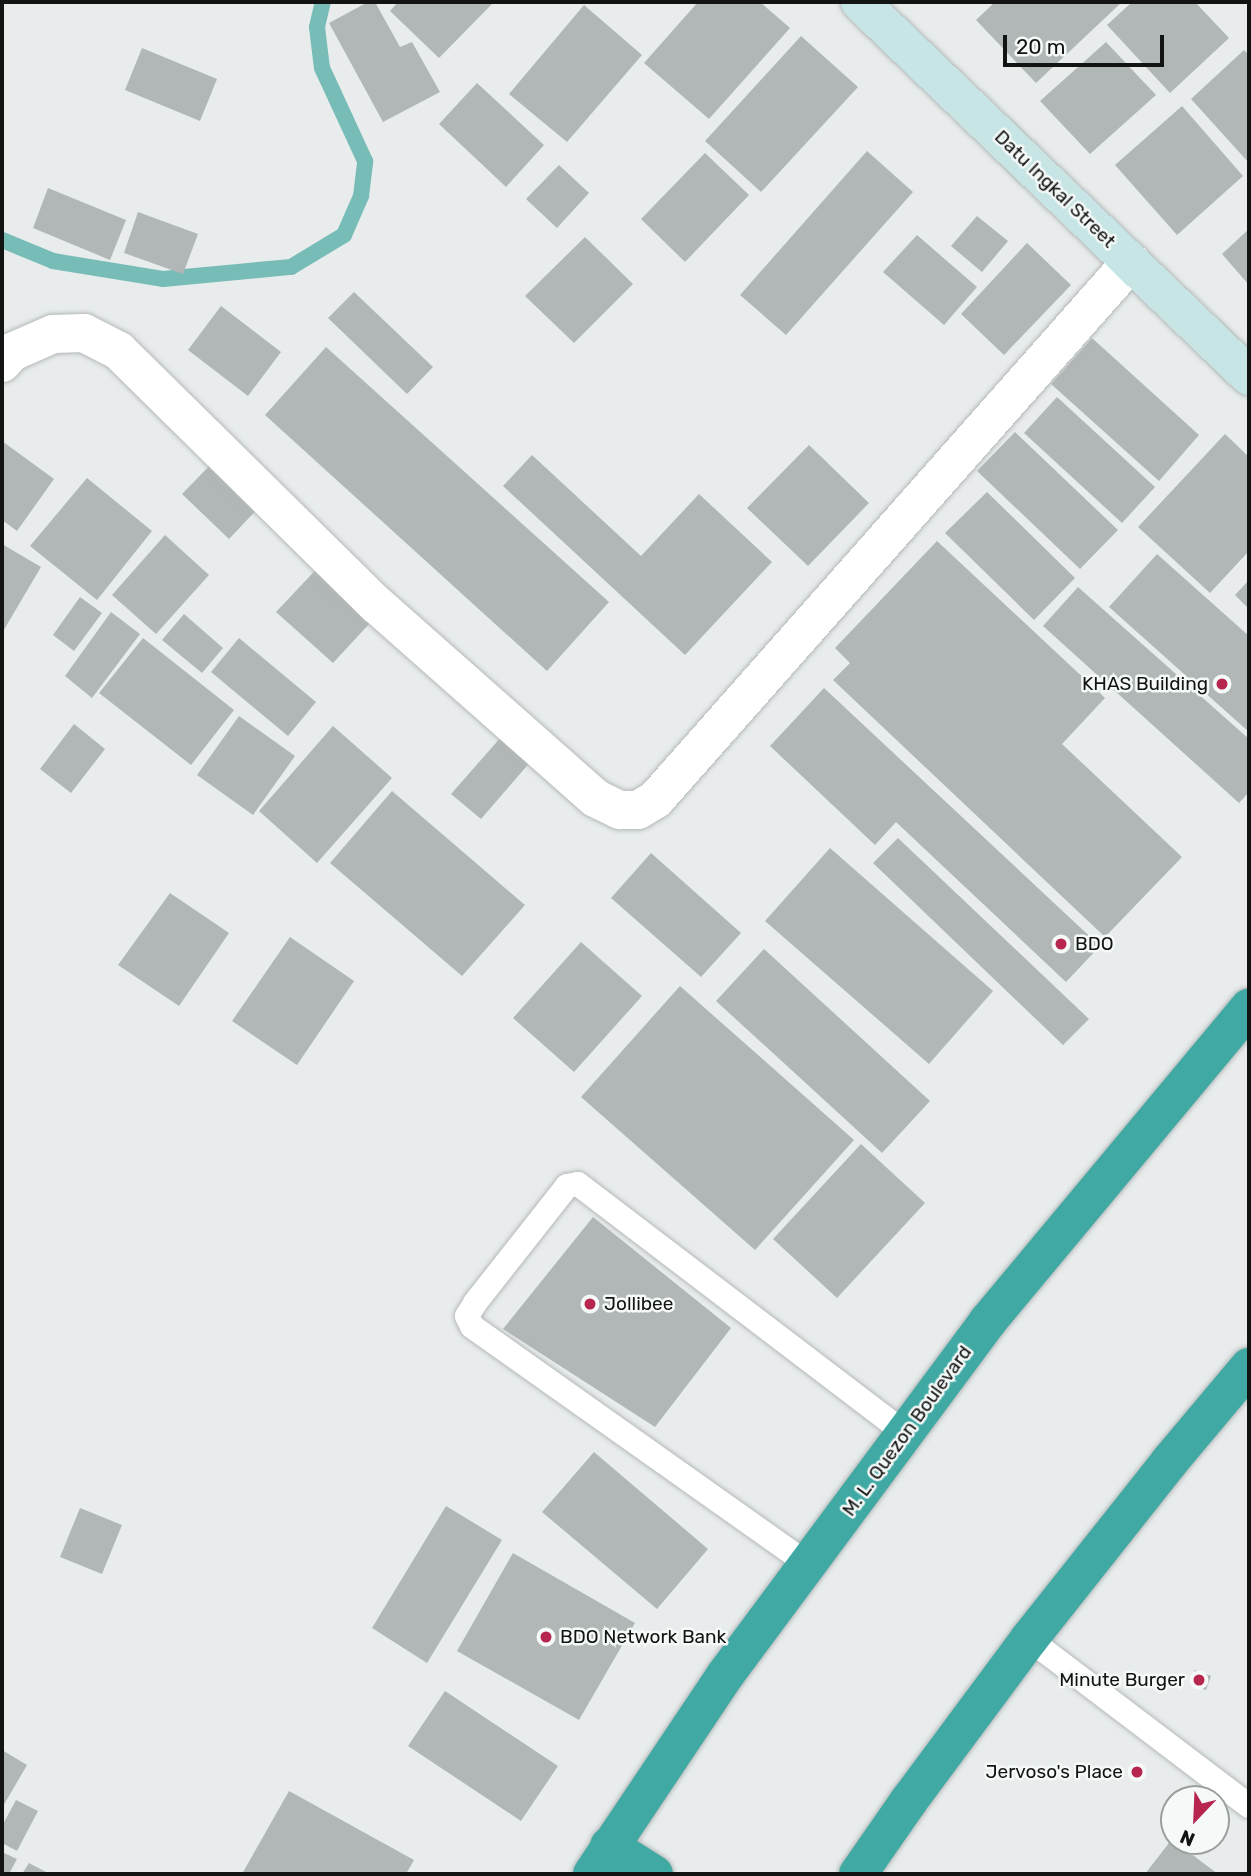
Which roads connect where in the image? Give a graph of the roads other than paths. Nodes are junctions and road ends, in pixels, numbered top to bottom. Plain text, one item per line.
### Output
1 (860, 2) edge
2 (1131, 262) junction
3 (2, 363) edge
4 (1249, 376) edge
5 (1249, 1008) edge
6 (1249, 1367) edge
7 (904, 1432) junction
8 (809, 1565) junction
9 (1029, 1639) junction
10 (1249, 1807) edge
11 (601, 1860) edge
12 (654, 1874) edge
13 (858, 1874) edge

1 - 2 street, Datu Ingkal Street
2 - 3 street
2 - 4 street, Datu Ingkal Street
5 - 7 highway, M. L. Quezon Boulevard
6 - 9 highway
7 - 8 highway, M. L. Quezon Boulevard
7 - 8 lane
8 - 11 highway, M. L. Quezon Boulevard
9 - 10 lane
9 - 13 highway
11 - 12 highway

